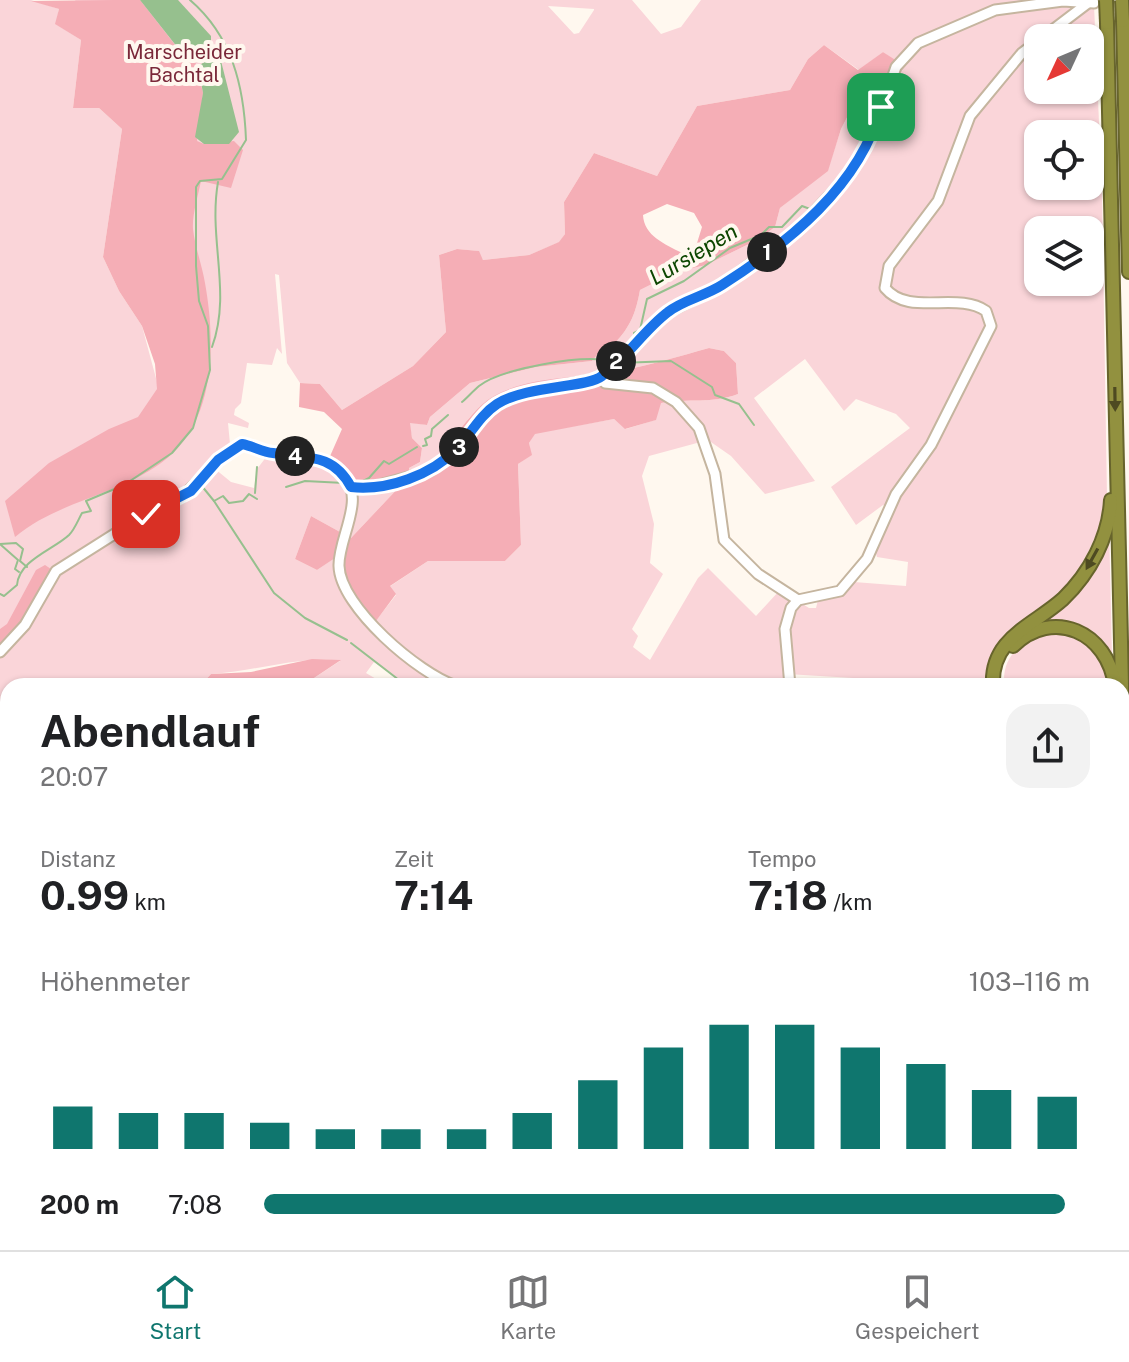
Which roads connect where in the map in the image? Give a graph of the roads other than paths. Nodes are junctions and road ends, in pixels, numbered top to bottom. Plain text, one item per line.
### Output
1 (1122, 0) edge
2 (1063, 1) edge
3 (1096, 2) edge
4 (1063, 24) edge
5 (1024, 51) edge
6 (1129, 272) edge
7 (601, 378) junction
8 (1116, 457) junction
9 (351, 487) junction
10 (798, 600) junction
11 (0, 652) edge
12 (441, 678) edge
13 (789, 678) edge
14 (993, 678) edge
15 (1001, 678) edge
16 (1113, 678) edge
17 (1122, 678) edge

1 - 6 highway, bridge
2 - 3 street
2 - 7 street
3 - 4 street
3 -> 8 highway, bridge
5 - 10 street
7 - 9 street
7 - 10 street
8 -> 14 highway
8 - 17 highway
9 - 11 street
9 - 12 street
10 - 13 street
15 - 16 highway

